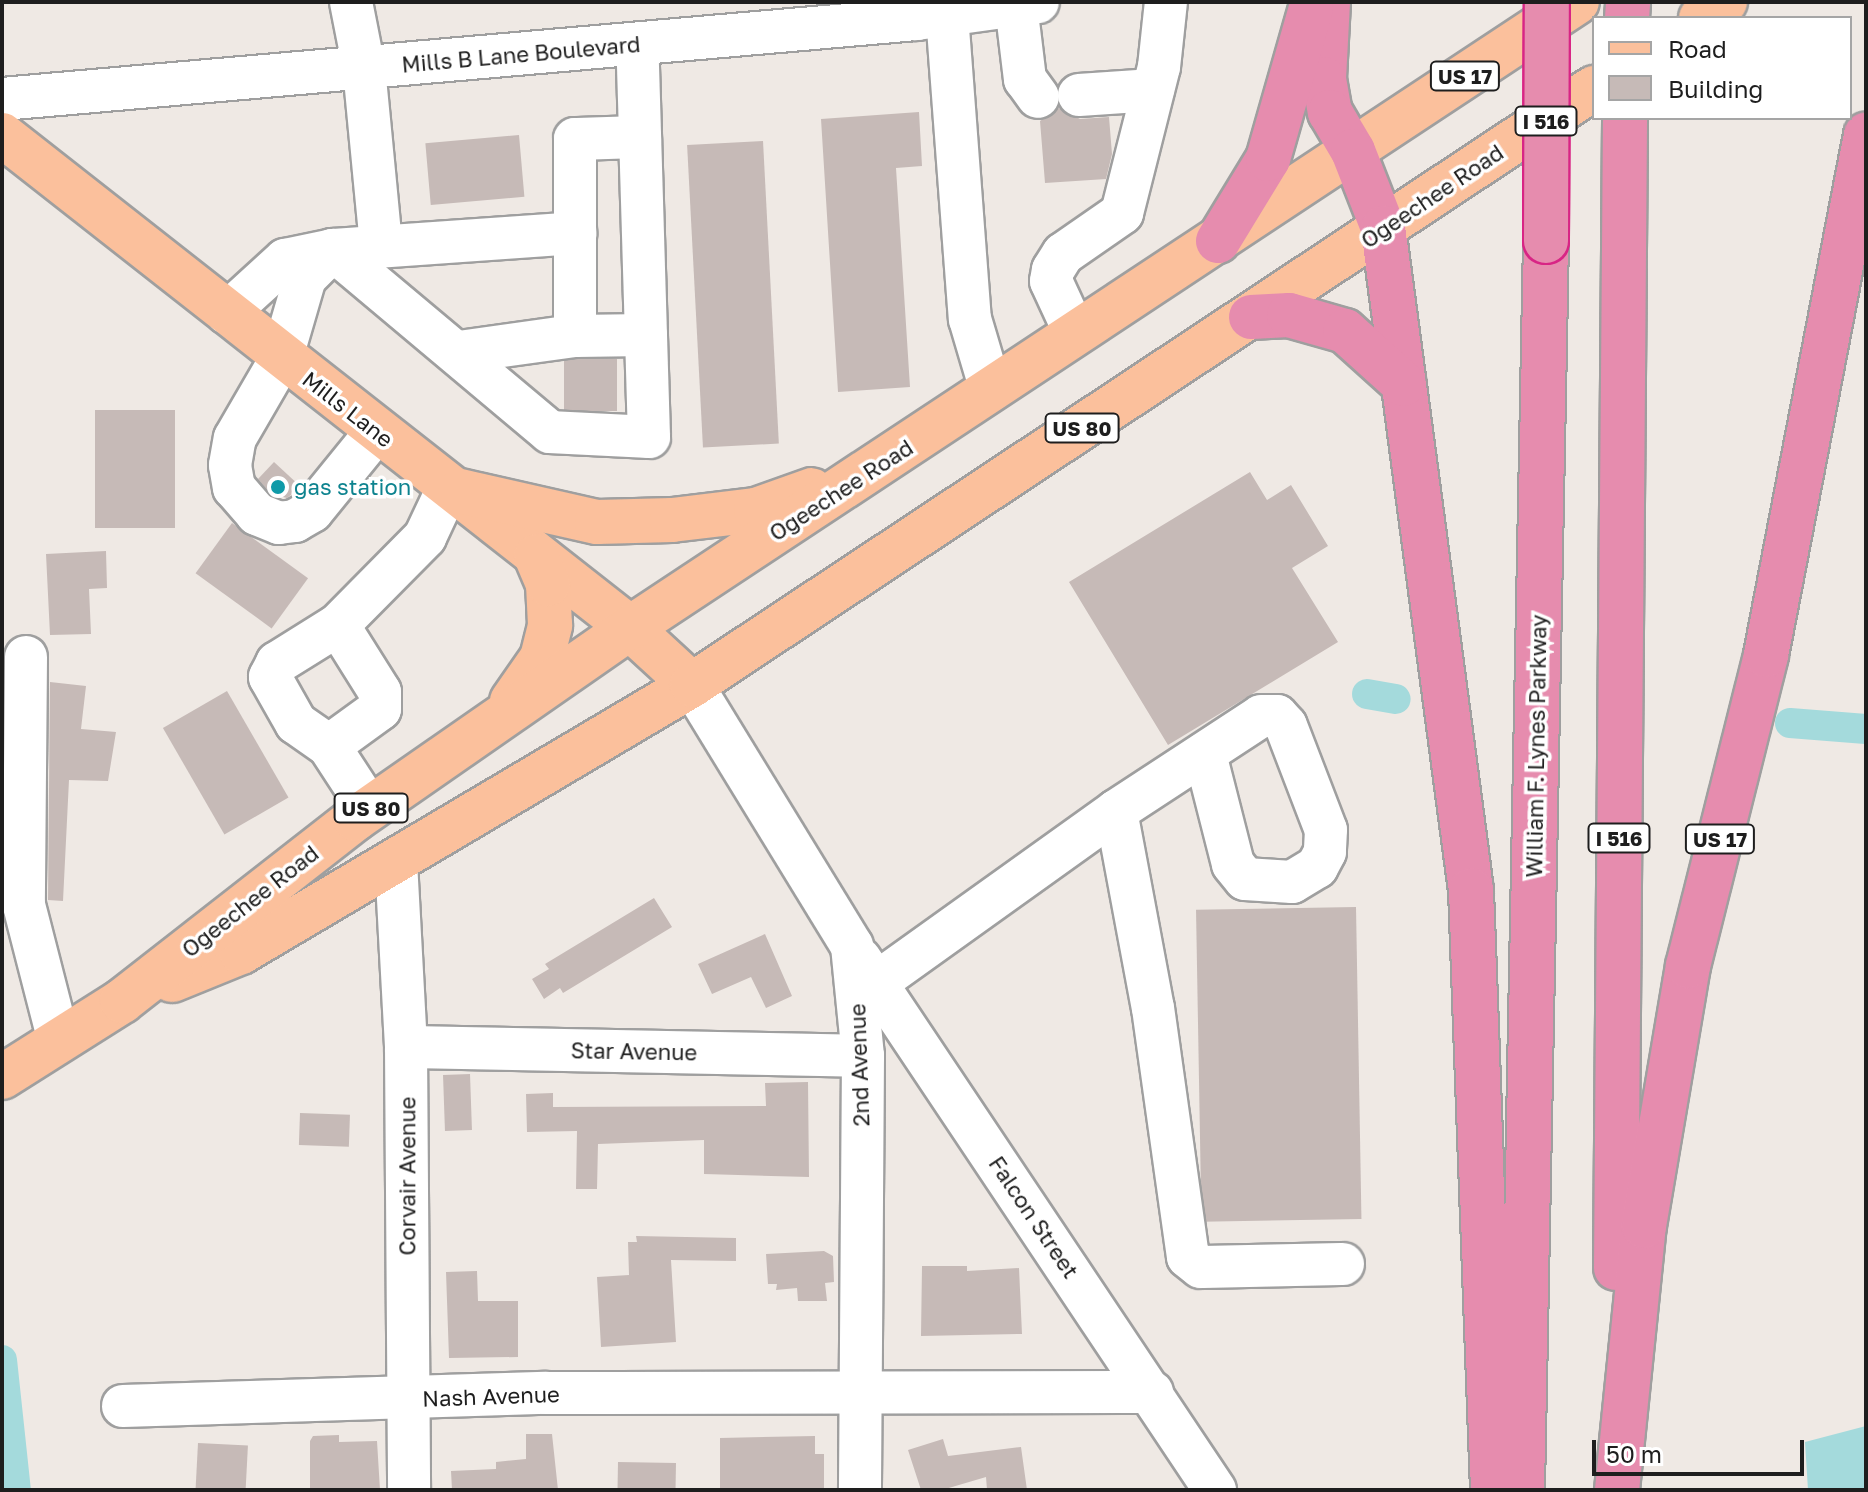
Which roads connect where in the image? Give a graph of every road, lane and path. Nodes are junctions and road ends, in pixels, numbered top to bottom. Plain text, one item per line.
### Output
1 (351, 2) edge
2 (1166, 2) edge
3 (1312, 2) edge
4 (1328, 2) edge
5 (1547, 2) edge
6 (1577, 2) edge
7 (1725, 2) edge
8 (1027, 4) edge
9 (925, 12) edge
10 (1704, 16) edge
11 (748, 18) edge
12 (637, 44) junction
13 (364, 68) junction
14 (1592, 89) edge
15 (1153, 90) junction
16 (1079, 95) dead end
17 (1038, 97) dead end
18 (2, 99) edge
19 (1625, 120) edge
20 (2, 135) edge
21 (1866, 135) edge
22 (640, 137) junction
23 (1353, 151) junction
24 (1383, 228) junction
25 (575, 233) junction
26 (1218, 241) junction
27 (381, 246) junction
28 (333, 250) junction
29 (227, 313) junction
30 (1251, 317) junction
31 (1075, 333) junction
32 (646, 335) junction
33 (575, 336) junction
34 (459, 352) junction
35 (282, 357) junction
36 (1404, 384) junction
37 (991, 390) junction
38 (377, 431) junction
39 (881, 464) junction
40 (448, 488) junction
41 (536, 556) junction
42 (338, 625) junction
43 (630, 628) junction
44 (26, 657) dead end
45 (692, 685) junction
46 (499, 719) junction
47 (329, 746) junction
48 (1205, 754) dead end
49 (370, 809) junction
50 (1116, 811) junction
51 (396, 862) junction
52 (852, 946) junction
53 (876, 983) junction
54 (122, 1001) junction
55 (59, 1041) junction
56 (406, 1047) junction
57 (863, 1056) junction
58 (2, 1077) edge
59 (1343, 1264) dead end
60 (858, 1392) junction
61 (1152, 1392) junction
62 (408, 1398) junction
63 (123, 1406) dead end
64 (409, 1490) edge
65 (860, 1490) edge
66 (1215, 1490) edge
67 (1493, 1490) edge
68 (1522, 1490) edge
69 (1616, 1490) edge

1 - 13 street
2 - 15 street
3 - 26 highway
4 - 23 highway
5 - 68 highway, William F. Lynes Parkway / I 516, bridge
6 - 23 main road, Ogeechee Road / US 17
7 - 10 main road
8 - 9 street, Mills B Lane Boulevard
8 - 17 street
9 - 11 street, Mills B Lane Boulevard
9 - 37 street
11 - 12 street, Mills B Lane Boulevard
12 - 13 street, Mills B Lane Boulevard
12 - 22 street
13 - 18 street, Mills B Lane Boulevard
13 - 27 street
14 - 24 main road, Ogeechee Road
15 - 16 street
15 - 31 street
19 - 69 highway, I 516
20 - 29 main road, Mills Lane
21 - 69 highway, US 17
22 - 25 street
22 - 32 street
23 - 24 highway
23 - 26 main road, Ogeechee Road / US 80
24 - 30 main road, Ogeechee Road
24 - 36 highway
25 - 27 street
25 - 33 street
26 - 31 main road, Ogeechee Road / US 80
27 - 28 street
28 - 29 street
28 - 34 street
28 - 35 street
29 - 35 main road, Mills Lane
30 - 36 highway
30 - 45 main road, Ogeechee Road / US 80
31 - 37 main road, Ogeechee Road / US 80
32 - 33 street
32 - 34 street
33 - 34 street
35 - 38 main road, Mills Lane
35 - 38 street
36 - 67 highway
37 - 39 main road, Ogeechee Road / US 80
38 - 40 main road, Mills Lane
39 - 40 main road
39 - 43 main road, Ogeechee Road / US 80
40 - 41 main road, Mills Lane
40 - 42 street
41 - 43 main road, Mills Lane
41 - 46 main road
42 - 47 street
42 - 47 street
43 - 45 main road, Mills Lane
43 - 46 main road, Ogeechee Road / US 80
44 - 55 street
45 - 51 main road, Ogeechee Road / US 80
45 - 52 street, 2nd Avenue
46 - 49 main road, Ogeechee Road / US 80
47 - 49 street
48 - 50 street
49 - 54 main road, Ogeechee Road / US 80
50 - 53 street
50 - 59 street
51 - 54 main road, Ogeechee Road / US 80
51 - 56 street, Corvair Avenue
52 - 53 street, Falcon Street
52 - 57 street, 2nd Avenue
53 - 61 street, Falcon Street
54 - 55 main road, Ogeechee Road / US 80
55 - 58 main road, Ogeechee Road / US 80
56 - 57 street, Star Avenue
56 - 62 street, Corvair Avenue
57 - 60 street, 2nd Avenue
60 - 61 street, Nash Avenue
60 - 62 street, Nash Avenue
60 - 65 street, 2nd Avenue
61 - 66 street, Falcon Street
62 - 63 street, Nash Avenue
62 - 64 street, Corvair Avenue

